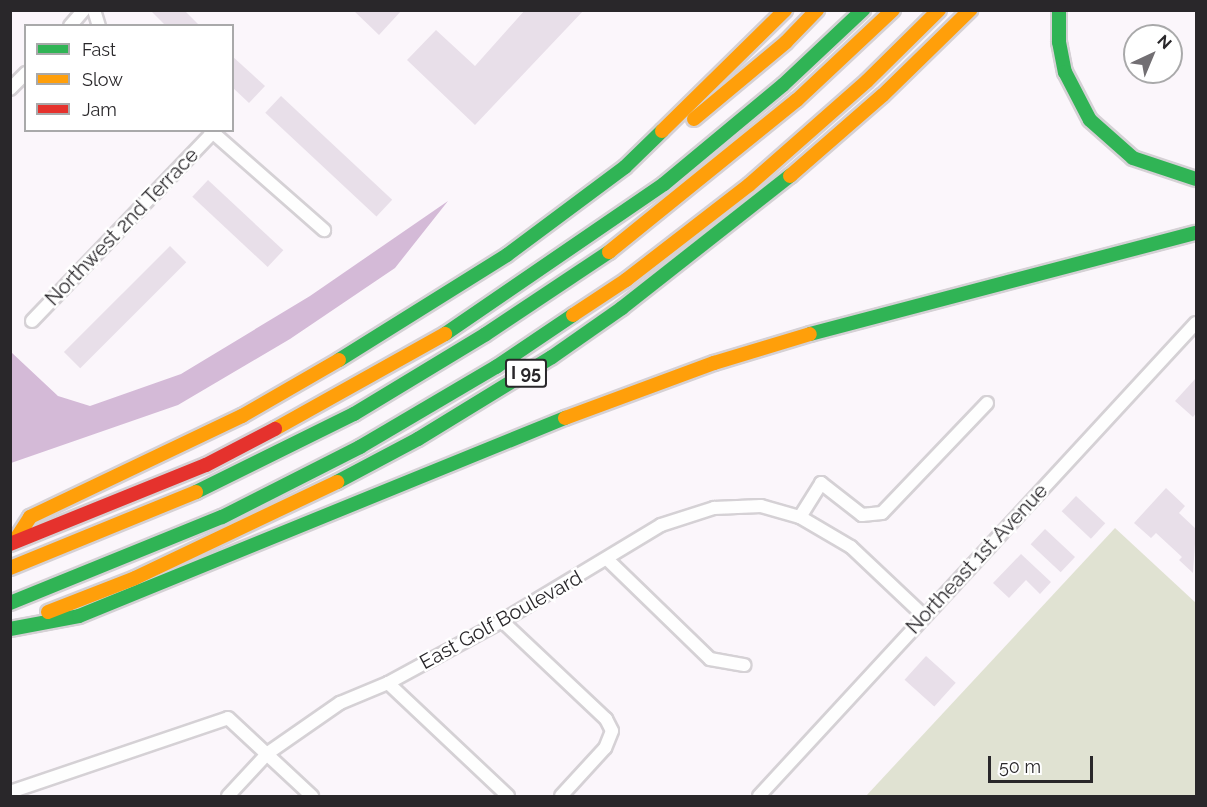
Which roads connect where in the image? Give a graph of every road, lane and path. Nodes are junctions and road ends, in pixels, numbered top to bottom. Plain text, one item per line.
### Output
1 (84, 10) edge
2 (785, 10) edge
3 (817, 10) edge
4 (863, 10) edge
5 (893, 10) edge
6 (939, 10) edge
7 (970, 10) edge
8 (1059, 10) edge
9 (72, 24) edge
10 (24, 75) edge
11 (10, 89) edge
12 (211, 132) edge
13 (625, 167) junction
14 (1197, 179) edge
15 (324, 230) dead end
16 (1197, 233) edge
17 (32, 321) dead end
18 (1197, 323) edge
19 (987, 403) dead end
20 (800, 517) junction
21 (12, 543) edge
22 (608, 560) junction
23 (10, 568) edge
24 (10, 603) edge
25 (924, 616) junction
26 (502, 621) junction
27 (10, 627) edge
28 (744, 665) dead end
29 (388, 684) junction
30 (268, 753) junction
31 (10, 792) edge
32 (228, 796) edge
33 (312, 796) edge
34 (508, 796) edge
35 (561, 796) edge
36 (759, 796) edge

1 - 9 street
2 - 13 highway
3 - 13 highway
4 - 21 highway
5 - 23 highway
6 - 24 highway
7 - 27 highway, I 95
8 - 14 highway
10 - 11 street
12 - 15 street
12 - 17 street, Northwest 2nd Terrace
13 - 21 highway
16 - 27 highway
18 - 25 street, Northeast 1st Avenue
19 - 20 street
20 - 22 street, East Golf Boulevard
20 - 25 street, East Golf Boulevard
22 - 26 street, East Golf Boulevard
22 - 28 street
25 - 36 street, Northeast 1st Avenue
26 - 29 street, East Golf Boulevard
26 - 35 street
29 - 30 street, East Golf Boulevard
29 - 34 street
30 - 31 street
30 - 32 street, East Golf Boulevard
30 - 33 street

